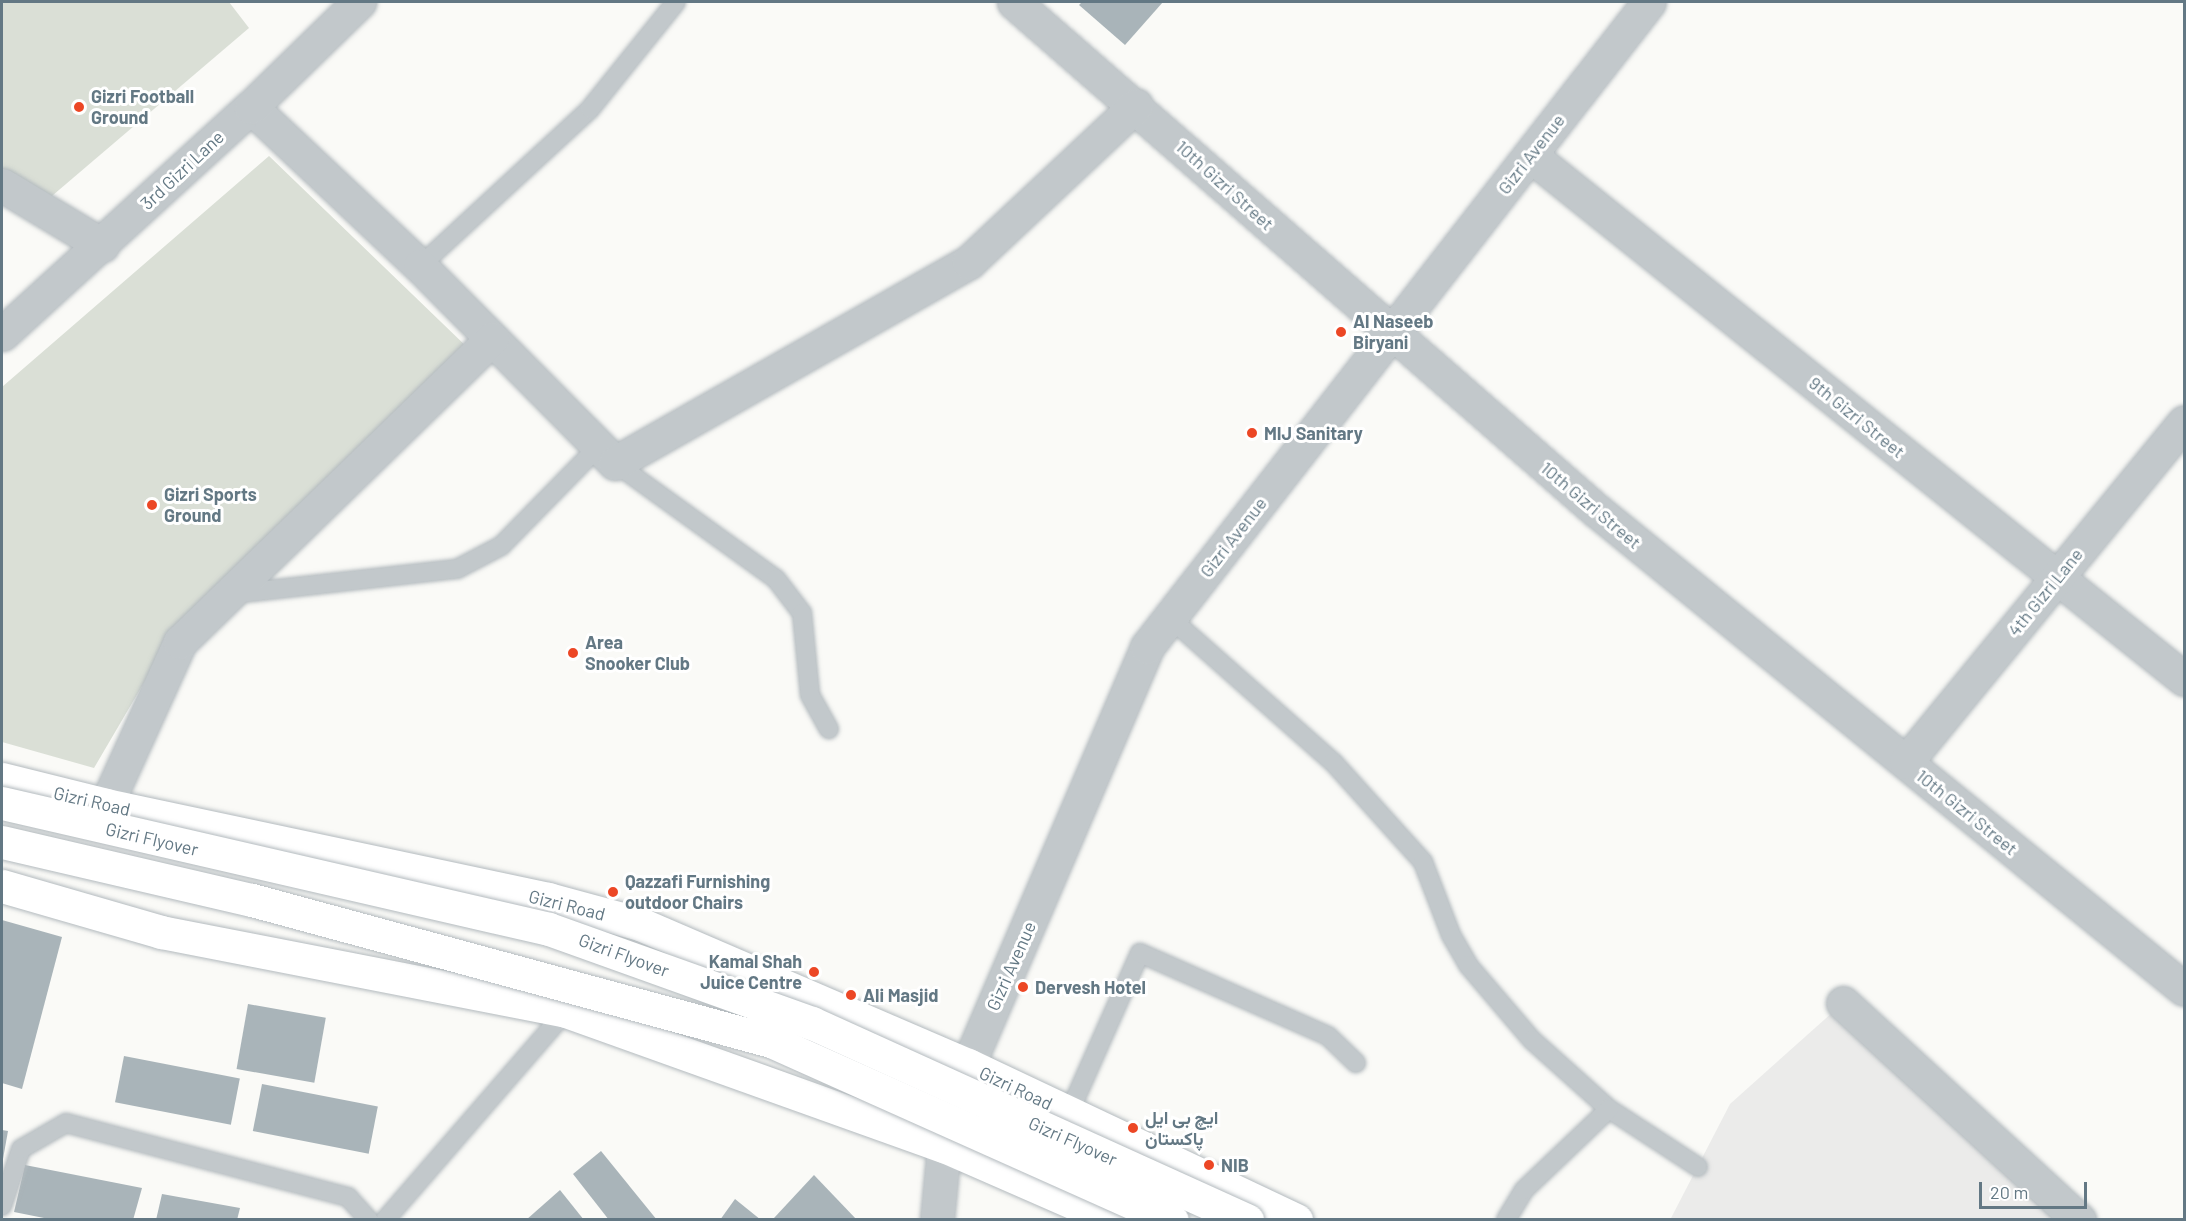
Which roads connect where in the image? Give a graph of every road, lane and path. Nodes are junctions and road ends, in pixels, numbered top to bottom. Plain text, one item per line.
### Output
1 (359, 2) edge
2 (676, 2) edge
3 (1014, 2) edge
4 (1644, 3) edge
5 (1136, 105) junction
6 (251, 107) junction
7 (1530, 156) junction
8 (2, 185) edge
9 (102, 245) junction
10 (420, 266) junction
11 (1391, 332) junction
12 (2, 334) edge
13 (492, 339) junction
14 (2184, 422) edge
15 (607, 455) junction
16 (2057, 577) junction
17 (228, 595) junction
18 (1170, 618) junction
19 (2184, 679) edge
20 (829, 729) dead end
21 (1906, 762) junction
22 (2, 779) edge
23 (2, 804) edge
24 (106, 805) junction
25 (2, 842) edge
26 (2, 886) edge
27 (2184, 989) edge
28 (1842, 1003) dead end
29 (566, 1011) junction
30 (1356, 1063) dead end
31 (968, 1065) junction
32 (1609, 1109) junction
33 (1069, 1113) junction
34 (944, 1146) junction
35 (1698, 1167) dead end
36 (2, 1206) edge
37 (369, 1220) edge
38 (385, 1220) edge
39 (937, 1220) edge
40 (1113, 1220) edge
41 (1172, 1220) edge
42 (1247, 1220) edge
43 (1296, 1220) edge
44 (1506, 1220) edge
45 (2079, 1220) edge

1 - 6 street, 3rd Gizri Lane
2 - 10 lane
3 - 5 street, 10th Gizri Street
4 - 7 street, Gizri Avenue
5 - 11 street, 10th Gizri Street
5 - 15 street
6 - 9 street, 3rd Gizri Lane
6 - 10 street
7 - 11 street, Gizri Avenue
7 - 16 street, 9th Gizri Street
8 - 9 street
9 - 12 street, 3rd Gizri Lane
10 - 13 street
11 - 18 street, Gizri Avenue
11 - 21 street, 10th Gizri Street
13 - 15 street
13 - 17 street
14 - 16 street, 4th Gizri Lane
15 - 17 lane
15 - 20 lane
16 - 19 street, 9th Gizri Street
16 - 21 street, 4th Gizri Lane
17 - 24 street
18 - 31 street, Gizri Avenue
18 - 32 lane
21 - 27 street, 10th Gizri Street
22 - 24 main road, Gizri Road
23 - 42 main road, Gizri Flyover, bridge
24 - 31 main road, Gizri Road
25 - 41 main road, Gizri Flyover, bridge
26 - 29 main road
28 - 45 street
29 - 34 main road
29 - 38 lane
30 - 33 lane
31 - 33 main road, Gizri Road
31 - 34 street, Gizri Avenue
32 - 35 lane
32 - 44 lane
33 - 43 main road, Gizri Road
34 - 39 street, Gizri Avenue
34 - 40 main road
36 - 37 lane

